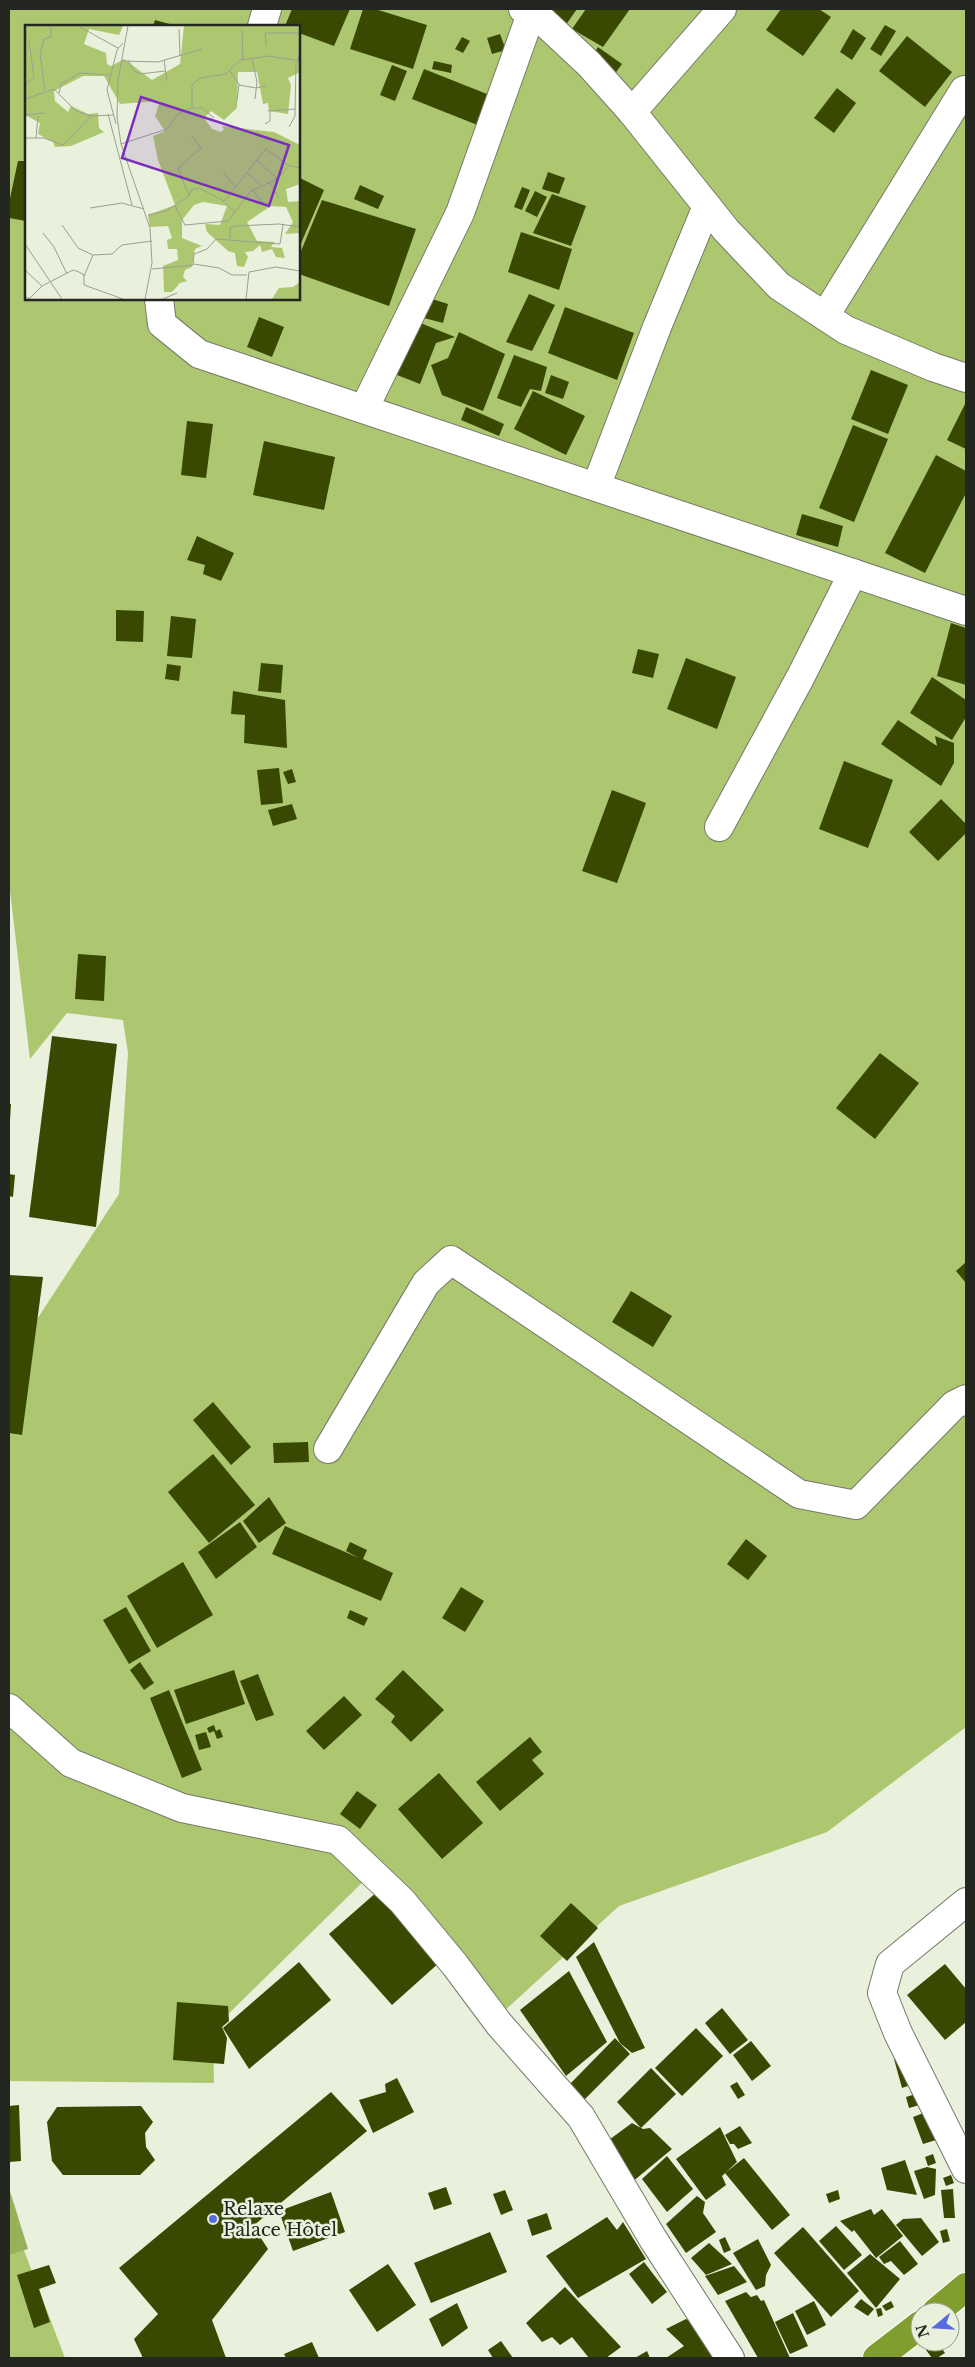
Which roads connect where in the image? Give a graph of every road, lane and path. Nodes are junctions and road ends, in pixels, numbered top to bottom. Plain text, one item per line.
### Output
1 (267, 9) edge
2 (722, 9) edge
3 (527, 12) edge
4 (262, 25) edge
5 (964, 90) dead end
6 (632, 112) junction
7 (707, 206) junction
8 (159, 300) edge
9 (825, 316) junction
10 (966, 378) edge
11 (364, 409) junction
12 (596, 487) junction
13 (853, 573) junction
14 (966, 611) edge
15 (719, 827) dead end
16 (966, 1399) edge
17 (328, 1449) dead end
18 (9, 1708) edge
19 (966, 1902) edge
20 (966, 2169) edge
21 (966, 2287) edge
22 (948, 2302) edge
23 (910, 2333) edge
24 (730, 2358) edge
25 (877, 2358) edge

1 - 4 street
2 - 6 street
3 - 6 street
3 - 11 street
5 - 9 street
6 - 7 street
7 - 9 street
7 - 12 street
8 - 11 street
9 - 10 street
11 - 12 street
12 - 13 street
13 - 14 street
13 - 15 street
16 - 17 street
18 - 24 street
19 - 20 street
21 - 22 highway
23 - 25 highway

